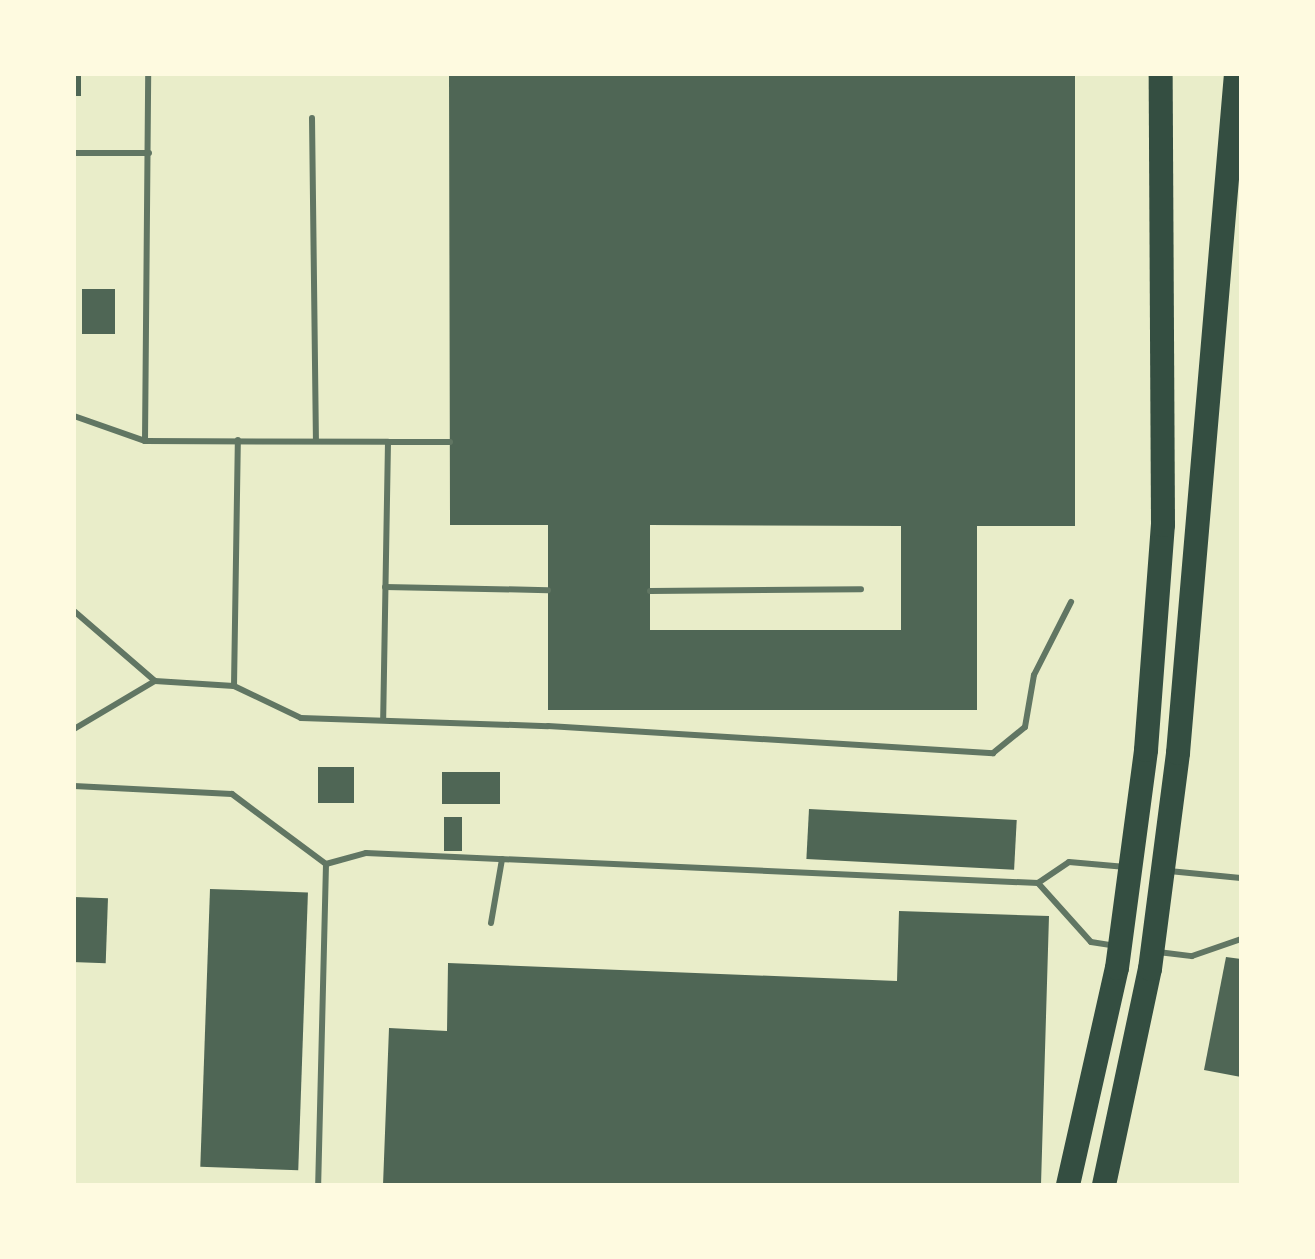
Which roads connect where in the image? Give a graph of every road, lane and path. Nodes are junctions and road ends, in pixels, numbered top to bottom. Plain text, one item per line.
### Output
1 (148, 74) edge
2 (1161, 74) edge
3 (1236, 74) edge
4 (312, 118) dead end
5 (74, 153) edge
6 (149, 153) junction
7 (74, 416) edge
8 (238, 440) junction
9 (316, 440) junction
10 (145, 441) junction
11 (388, 442) junction
12 (450, 442) dead end
13 (385, 587) junction
14 (861, 589) dead end
15 (548, 590) dead end
16 (650, 591) dead end
17 (1071, 602) dead end
18 (74, 611) edge
19 (155, 681) junction
20 (234, 686) junction
21 (383, 720) junction
22 (74, 729) edge
23 (74, 786) edge
24 (502, 859) junction
25 (326, 864) junction
26 (1241, 878) edge
27 (1038, 883) junction
28 (491, 923) dead end
29 (1241, 939) edge
30 (318, 1185) edge
31 (1068, 1185) edge
32 (1104, 1185) edge

1 - 6 lane
2 - 31 highway
3 - 32 highway
4 - 9 lane
5 - 6 lane
6 - 10 lane
7 - 10 lane
8 - 9 lane
8 - 10 lane
8 - 20 lane
9 - 11 lane
11 - 12 lane
11 - 13 lane
13 - 15 lane
13 - 21 lane
14 - 16 lane
17 - 21 lane
18 - 19 lane
19 - 20 lane
19 - 22 lane
20 - 21 lane
23 - 25 lane
24 - 25 lane
24 - 27 lane
24 - 28 lane
25 - 30 lane
26 - 27 lane
27 - 29 lane

